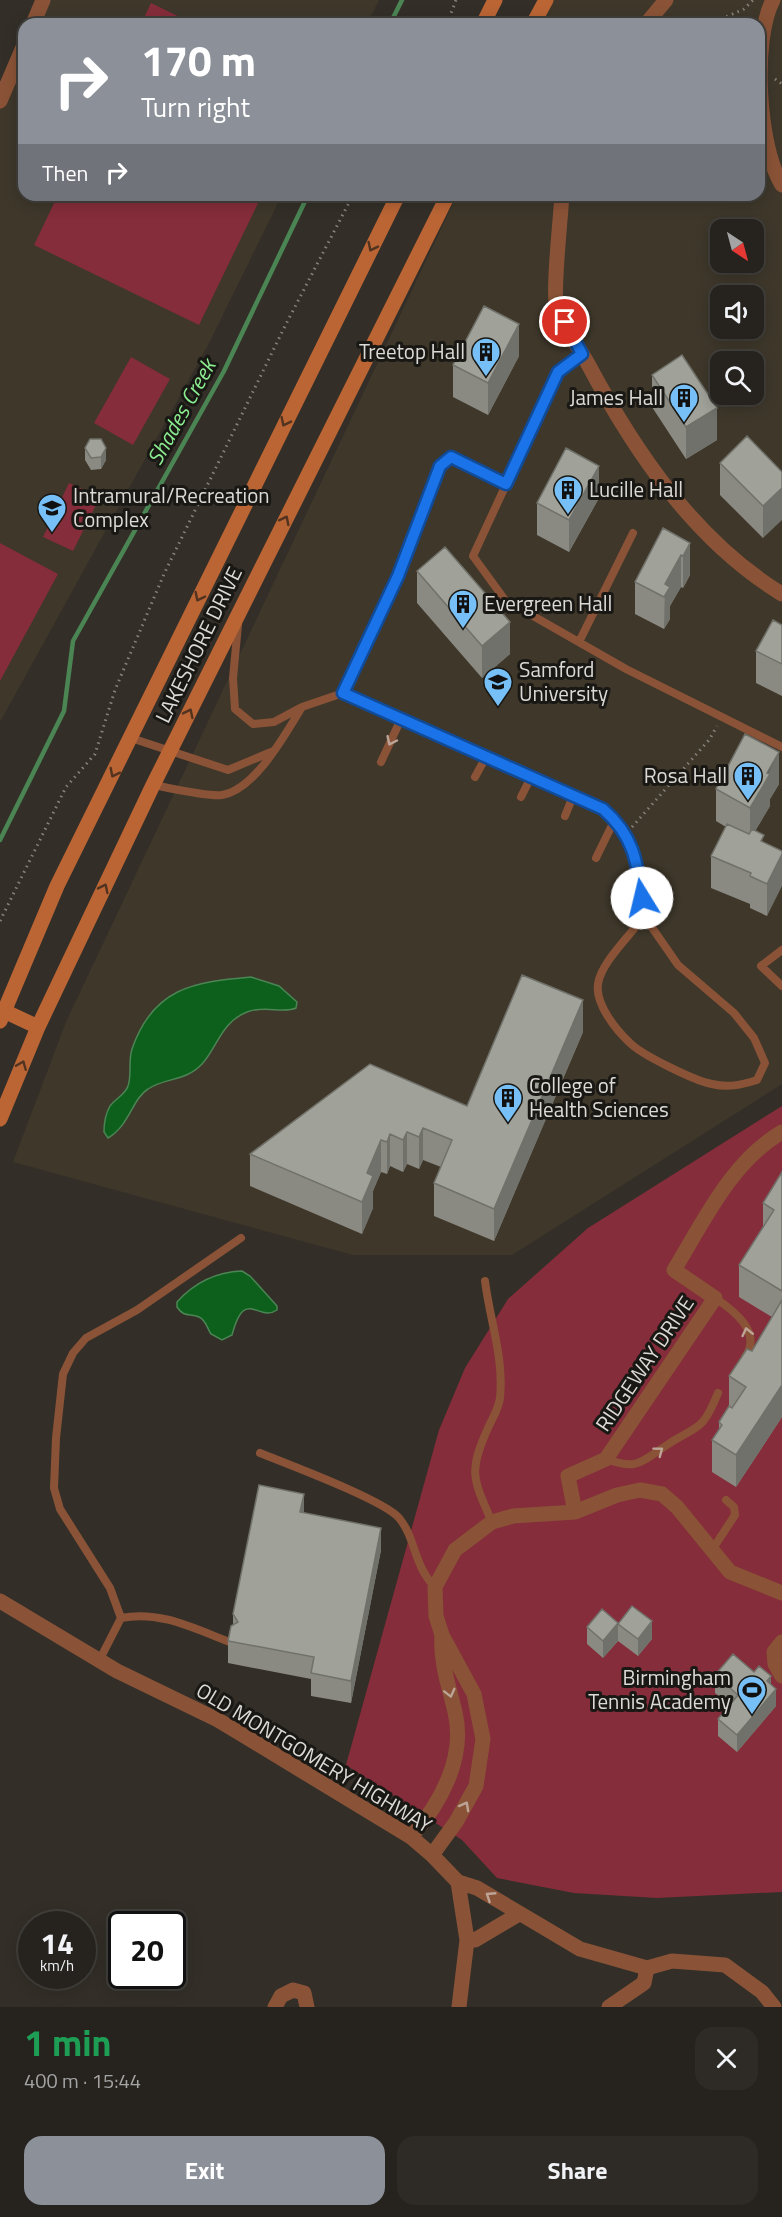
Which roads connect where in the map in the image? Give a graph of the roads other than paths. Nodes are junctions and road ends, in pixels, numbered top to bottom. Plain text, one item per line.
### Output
1 (43, 0) edge
2 (495, 0) edge
3 (546, 0) edge
4 (666, 0) edge
5 (773, 0) edge
6 (36, 18) edge
7 (486, 18) edge
8 (537, 18) edge
9 (651, 18) edge
10 (765, 20) edge
11 (18, 59) edge
12 (0, 101) edge
13 (765, 144) edge
14 (782, 185) edge
15 (395, 201) edge
16 (445, 201) edge
17 (562, 201) edge
18 (582, 354) junction
19 (506, 484) junction
20 (633, 533) dead end
21 (782, 594) edge
22 (239, 611) junction
23 (579, 642) junction
24 (343, 693) junction
25 (302, 707) junction
26 (401, 719) junction
27 (131, 738) junction
28 (782, 747) edge
29 (170, 751) junction
30 (275, 751) junction
31 (486, 757) junction
32 (381, 762) dead end
33 (475, 777) dead end
34 (531, 777) junction
35 (153, 785) junction
36 (573, 796) junction
37 (521, 797) dead end
38 (565, 816) dead end
39 (615, 819) junction
40 (596, 858) dead end
41 (644, 916) junction
42 (782, 950) edge
43 (782, 986) edge
44 (2, 1016) edge
45 (38, 1027) junction
46 (0, 1119) edge
47 (782, 1132) edge
48 (241, 1238) dead end
49 (485, 1281) dead end
50 (715, 1298) junction
51 (737, 1366) edge
52 (718, 1393) dead end
53 (260, 1453) dead end
54 (606, 1459) junction
55 (726, 1500) dead end
56 (575, 1512) junction
57 (492, 1522) junction
58 (712, 1550) junction
59 (435, 1587) junction
60 (782, 1593) edge
61 (0, 1601) edge
62 (121, 1618) junction
63 (442, 1635) junction
64 (782, 1642) edge
65 (232, 1643) edge
66 (99, 1661) junction
67 (782, 1676) edge
68 (455, 1758) junction
69 (478, 1766) junction
70 (411, 1837) junction
71 (432, 1855) junction
72 (458, 1882) junction
73 (519, 1914) junction
74 (467, 1940) junction
75 (647, 1968) junction
76 (275, 2007) edge
77 (306, 2007) edge
78 (459, 2007) edge
79 (609, 2007) edge
80 (774, 2007) edge

1 - 6 street
2 - 7 main road
3 - 8 main road
4 - 9 street
5 - 10 street
11 - 12 street
13 - 14 street
15 -> 27 main road, LAKESHORE DRIVE
22 -> 16 main road, LAKESHORE DRIVE
17 - 18 street
18 - 19 lane
18 - 21 street
19 - 23 lane
19 - 24 lane
20 - 23 lane
22 - 25 lane
29 -> 22 main road, LAKESHORE DRIVE
23 - 28 lane
24 - 25 lane
24 - 26 lane
25 - 30 lane
26 - 31 lane
26 -> 32 lane
27 - 29 lane
27 -> 44 main road, LAKESHORE DRIVE
29 - 30 lane
29 - 35 main road, LAKESHORE DRIVE
30 - 35 lane
31 - 33 lane
31 - 34 lane
34 - 36 lane
34 - 37 lane
45 -> 35 main road, LAKESHORE DRIVE
36 - 38 lane
36 - 39 lane
39 - 40 lane
39 - 41 lane
41 - 41 lane
42 - 43 lane
44 - 45 main road
46 -> 45 main road, LAKESHORE DRIVE
47 - 50 street, RIDGEWAY DRIVE
48 - 62 lane
49 - 57 lane
51 -> 50 lane
50 - 54 street, RIDGEWAY DRIVE
54 -> 52 lane
53 - 59 lane
54 - 56 street, RIDGEWAY DRIVE
55 - 58 lane
56 - 57 street
56 - 58 street
57 - 59 street
58 - 60 street
59 - 63 street
61 - 66 street, OLD MONTGOMERY HIGHWAY
62 - 65 lane
62 - 66 lane
63 -> 68 street
63 - 69 street
64 - 67 street
66 - 70 street, OLD MONTGOMERY HIGHWAY
68 - 69 street
68 - 70 street
71 -> 69 street
70 - 71 street, OLD MONTGOMERY HIGHWAY
71 - 72 street, OLD MONTGOMERY HIGHWAY
73 -> 72 street
72 - 74 street
73 - 74 street
73 - 75 street
74 - 78 street
75 - 79 street
75 - 80 street
76 - 77 street

